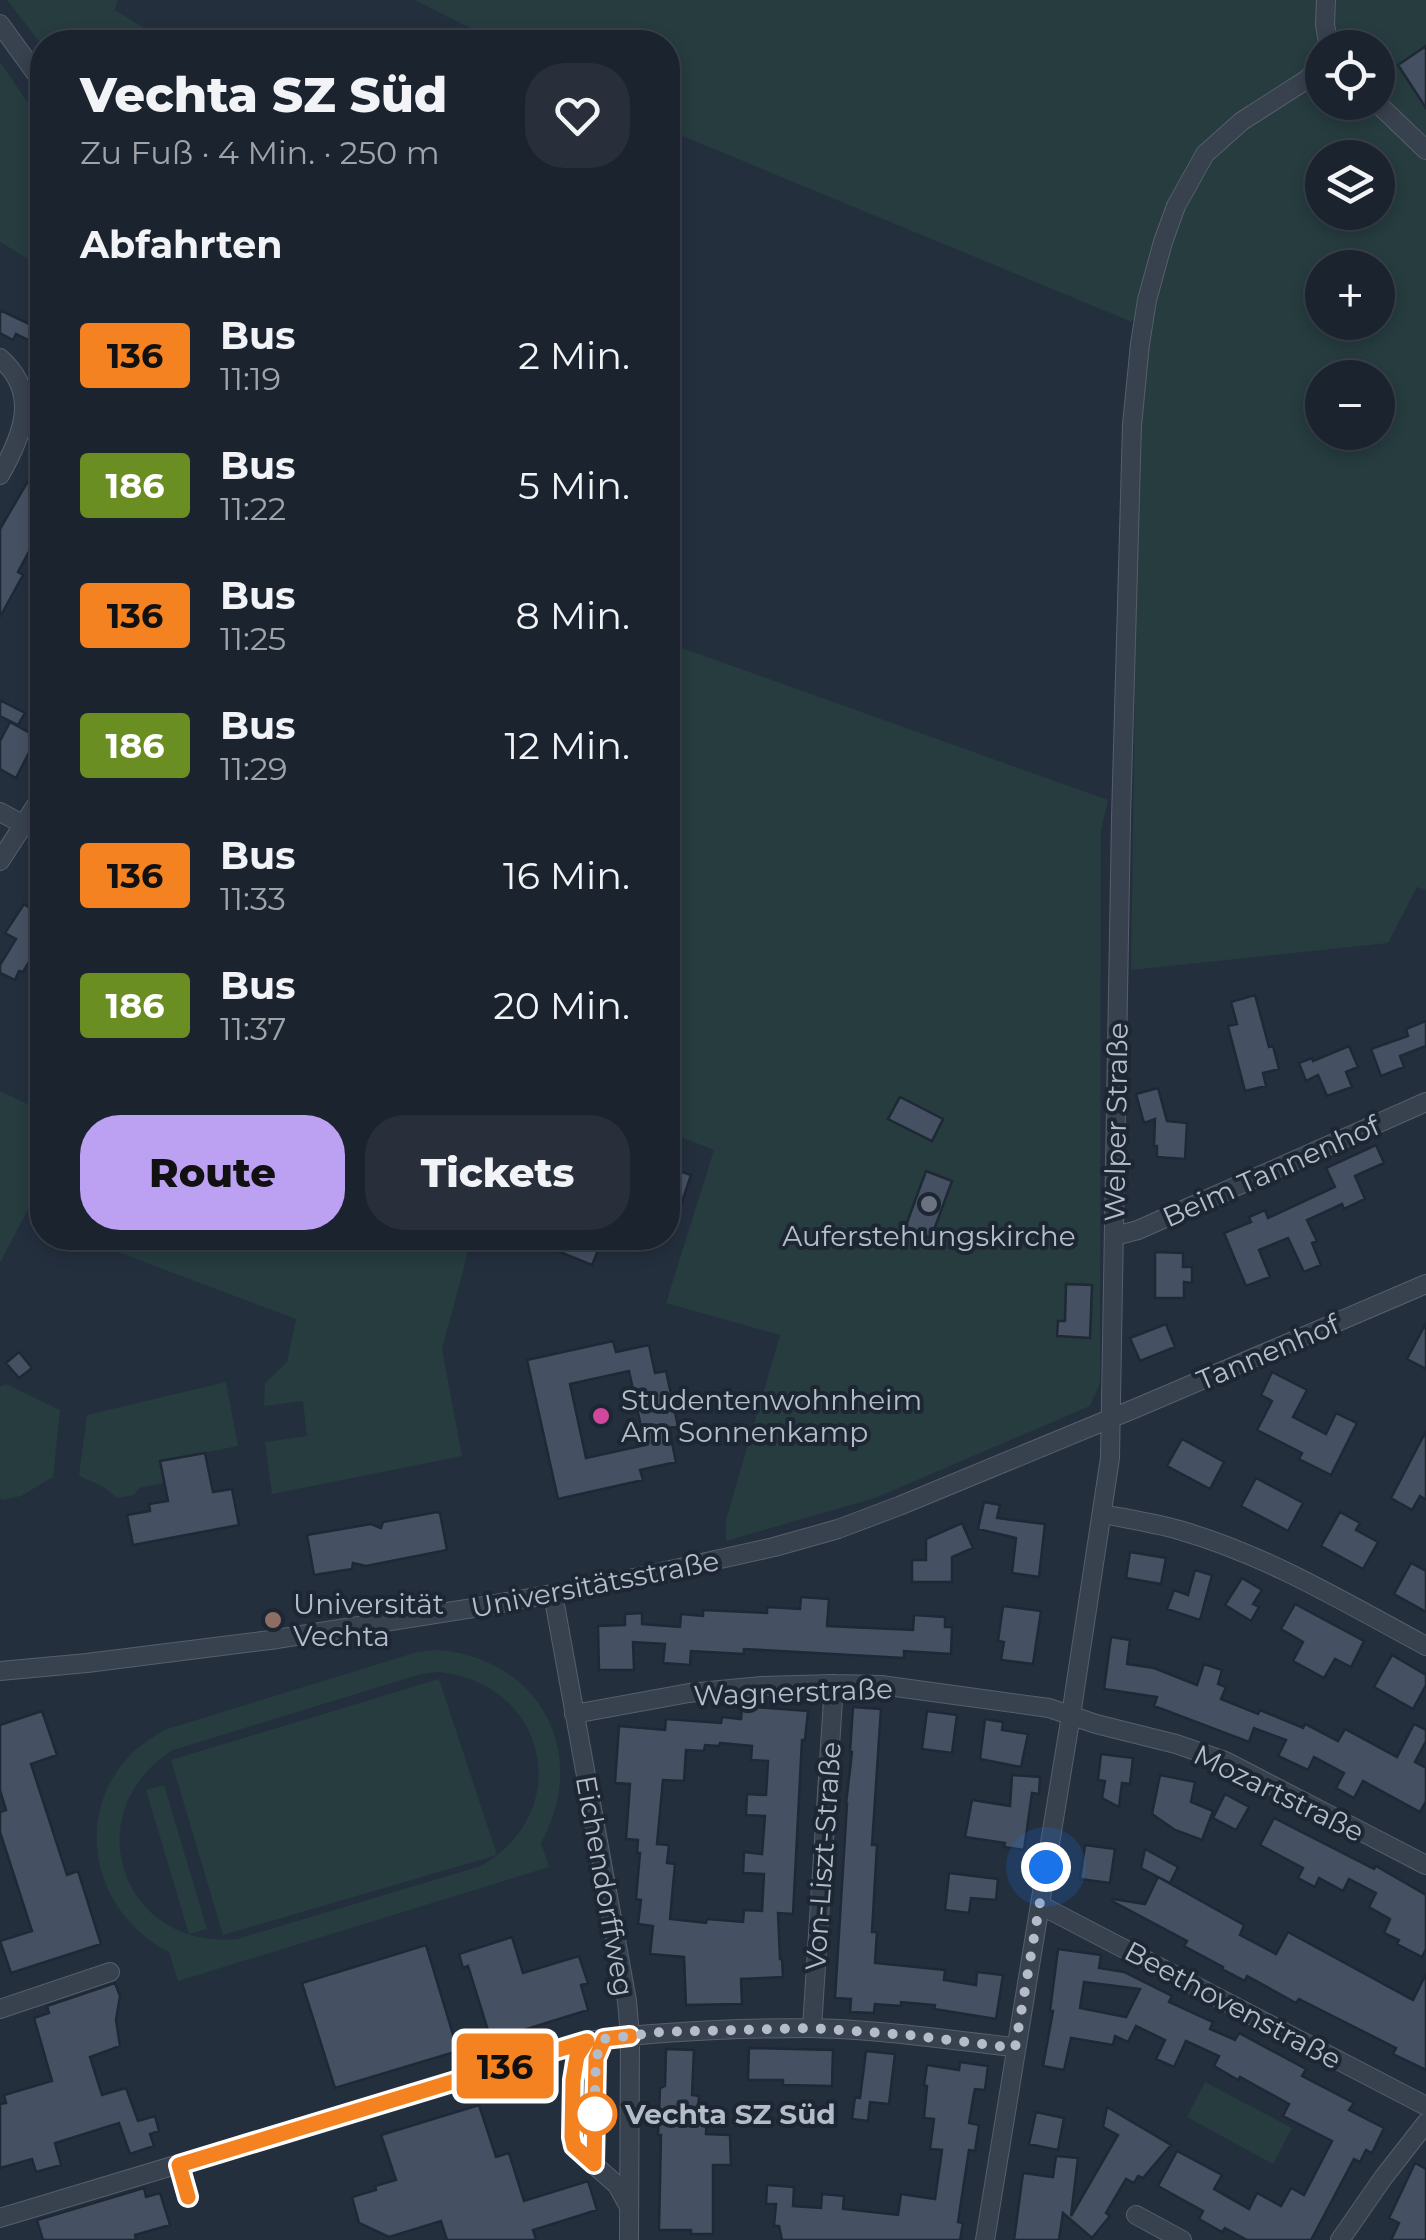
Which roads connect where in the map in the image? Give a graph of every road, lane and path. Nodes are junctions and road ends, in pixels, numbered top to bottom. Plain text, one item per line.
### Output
1 (1326, 0) edge
2 (0, 24) edge
3 (1325, 30) edge
4 (30, 65) edge
5 (1305, 81) edge
6 (1394, 120) edge
7 (1426, 150) edge
8 (0, 358) edge
9 (0, 475) edge
10 (0, 812) edge
11 (30, 815) edge
12 (24, 825) junction
13 (0, 861) edge
14 (1426, 1102) edge
15 (1114, 1236) junction
16 (1426, 1284) edge
17 (1110, 1419) junction
18 (1103, 1514) junction
19 (553, 1594) junction
20 (1426, 1646) edge
21 (0, 1670) edge
22 (834, 1684) junction
23 (574, 1714) junction
24 (1071, 1715) junction
25 (1426, 1865) edge
26 (1040, 1905) junction
27 (110, 1972) dead end
28 (0, 2009) edge
29 (812, 2028) junction
30 (630, 2036) junction
31 (596, 2040) junction
32 (1015, 2048) junction
33 (1426, 2106) edge
34 (1426, 2122) edge
35 (179, 2165) junction
36 (188, 2197) dead end
37 (628, 2206) junction
38 (1136, 2215) dead end
39 (0, 2218) edge
40 (629, 2240) edge
41 (984, 2240) edge
42 (1182, 2240) edge
43 (1340, 2240) edge

1 - 3 street
2 - 4 street
5 - 15 street, Welper Straße
6 - 7 street
8 - 9 street
10 - 12 street
11 - 12 street
12 - 13 street
14 - 15 street, Beim Tannenhof
15 - 17 street, Welper Straße
16 - 17 street, Tannenhof
17 - 18 street, Welper Straße
17 - 19 street, Universitätsstraße
18 - 20 street
18 - 24 street, Welper Straße
19 - 21 street, Universitätsstraße
19 - 23 street, Eichendorffweg
22 - 23 street, Wagnerstraße
22 - 24 street, Wagnerstraße
22 - 29 street, Von-Liszt-Straße
23 - 30 street, Eichendorffweg
24 - 25 street, Mozartstraße
24 - 26 street, Welper Straße
26 - 32 street, Welper Straße
26 - 33 street, Beethovenstraße
27 - 28 street
29 - 30 street
29 - 32 street
30 - 31 street
30 - 37 street, Eichendorffweg
31 - 35 street
31 - 37 street
32 - 41 street, Welper Straße
34 - 43 street
35 - 36 street
35 - 39 street
37 - 40 street, Eichendorffweg
38 - 42 street

